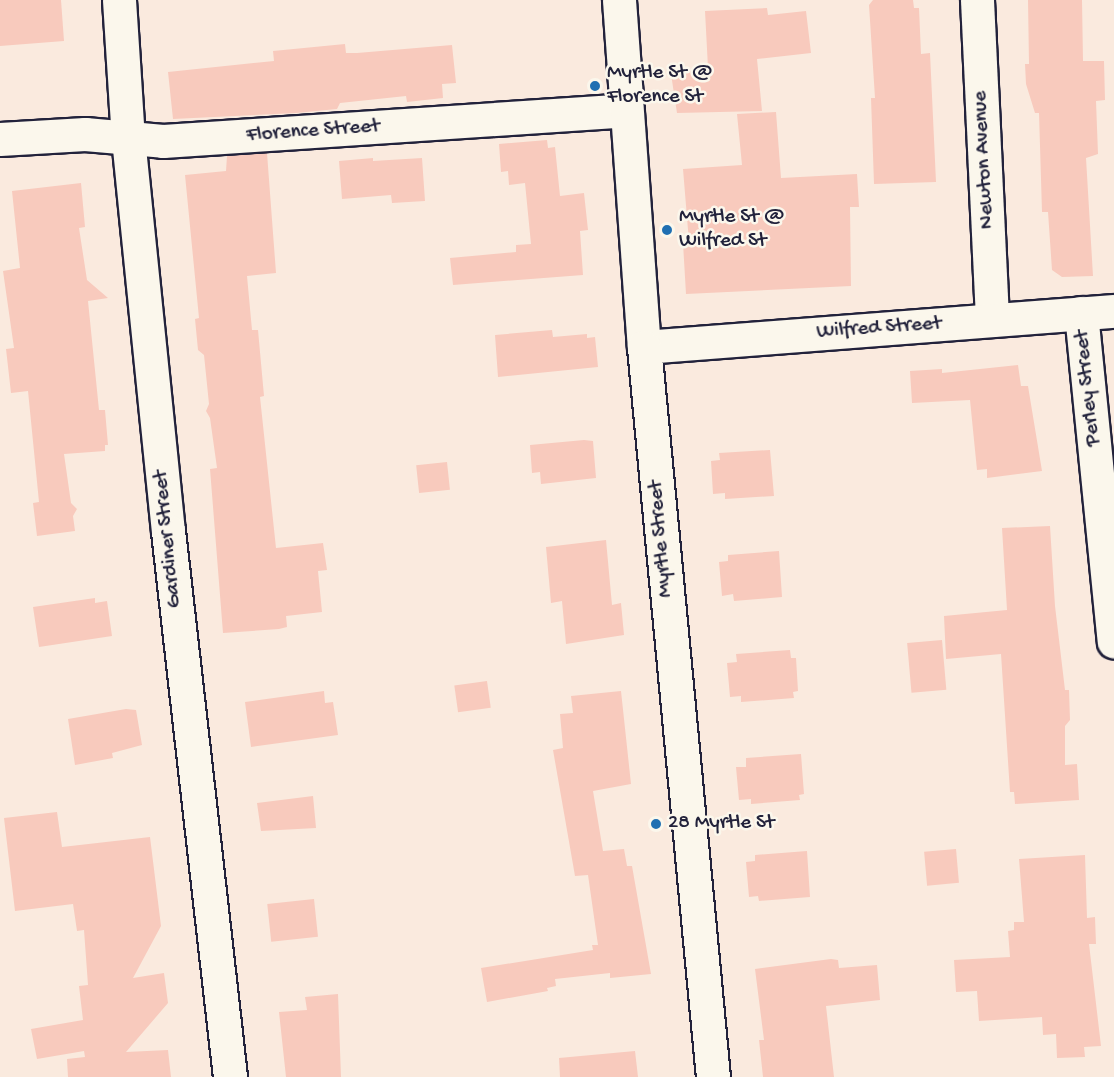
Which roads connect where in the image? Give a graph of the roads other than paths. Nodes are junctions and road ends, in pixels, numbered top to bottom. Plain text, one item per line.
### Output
1 (119, 0) edge
2 (619, 0) edge
3 (977, 0) edge
4 (626, 110) junction
5 (128, 138) junction
6 (0, 139) edge
7 (1114, 311) edge
8 (1081, 313) junction
9 (992, 320) junction
10 (644, 347) junction
11 (1114, 641) edge
12 (230, 1077) edge
13 (713, 1077) edge

1 - 5 street, Gardiner Street
2 - 4 street, Myrtle Street
3 - 9 street, Newton Avenue
4 - 5 street, Florence Street
4 - 10 street, Myrtle Street
5 - 6 street, Florence Street
5 - 12 street, Gardiner Street
7 - 8 street, Wilfred Street
8 - 9 street, Wilfred Street
8 - 11 street, Perley Street
9 - 10 street, Wilfred Street
10 - 13 street, Myrtle Street

